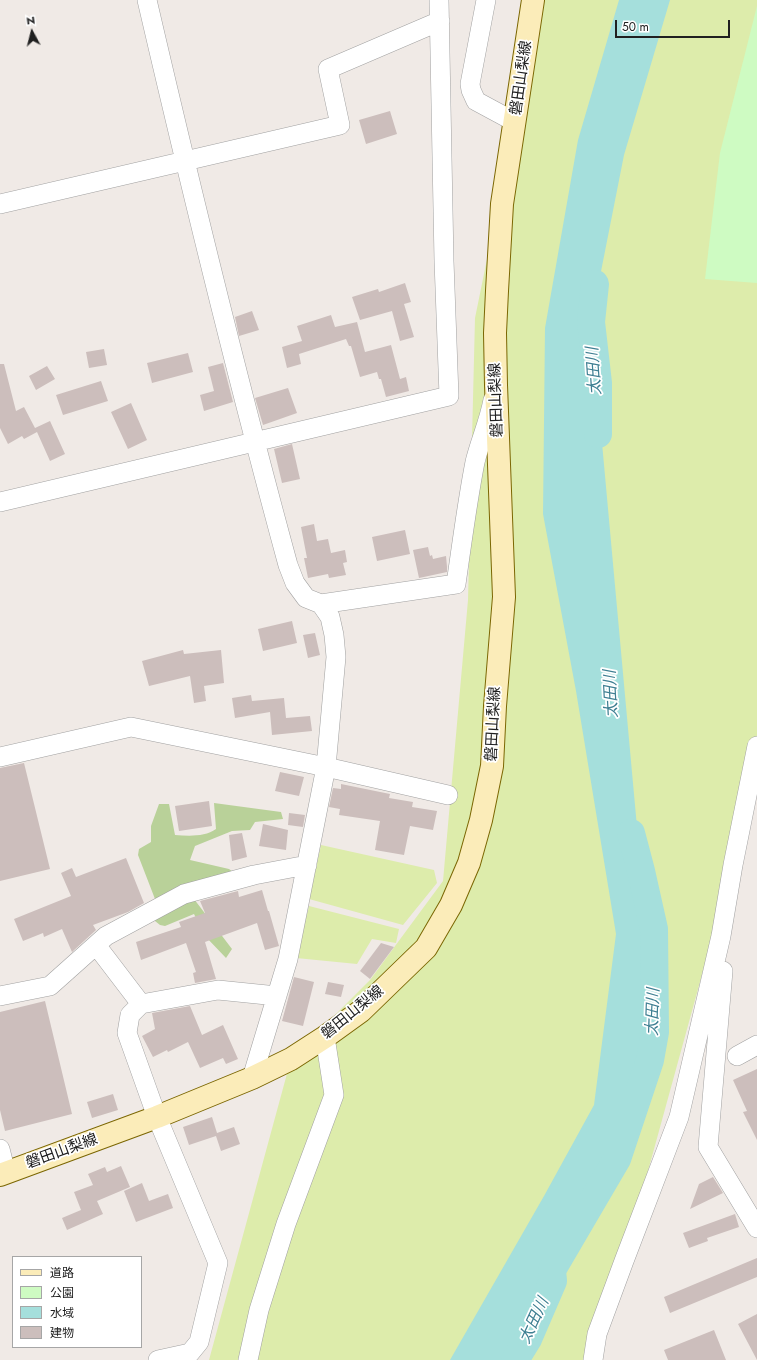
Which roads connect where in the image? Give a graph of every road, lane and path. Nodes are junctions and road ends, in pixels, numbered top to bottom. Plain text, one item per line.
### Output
1 (147, 0) edge
2 (440, 0) edge
3 (486, 0) edge
4 (533, 0) edge
5 (440, 21) junction
6 (515, 122) junction
7 (184, 161) junction
8 (0, 204) edge
9 (496, 385) junction
10 (254, 442) junction
11 (0, 502) edge
12 (321, 604) junction
13 (757, 746) edge
14 (0, 757) edge
15 (326, 768) junction
16 (448, 796) dead end
17 (307, 865) junction
18 (722, 936) junction
19 (96, 945) junction
20 (0, 996) edge
21 (278, 996) junction
22 (141, 1004) junction
23 (325, 1037) junction
24 (757, 1045) edge
25 (737, 1056) dead end
26 (252, 1078) junction
27 (157, 1117) junction
28 (0, 1150) edge
29 (3, 1174) edge
30 (757, 1228) edge
31 (158, 1360) edge
32 (248, 1360) edge
33 (593, 1360) edge

1 - 7 street
2 - 5 street
3 - 6 street
4 - 6 main road, 磐田山梨線
5 - 7 street
5 - 10 street
6 - 9 main road, 磐田山梨線
7 - 8 street
7 - 10 street
9 - 12 street
9 - 23 main road, 磐田山梨線
10 - 11 street
10 - 12 street
12 - 15 street
13 - 18 street
14 - 15 street
15 - 16 street
15 - 17 street
17 - 19 street
17 - 21 street
18 - 30 street
18 - 33 street
19 - 20 street
19 - 22 street
21 - 22 street
21 - 26 street
22 - 27 street
23 - 26 main road, 磐田山梨線
23 - 32 street
24 - 25 street
26 - 27 main road, 磐田山梨線
27 - 29 main road, 磐田山梨線
27 - 31 street
28 - 29 street

